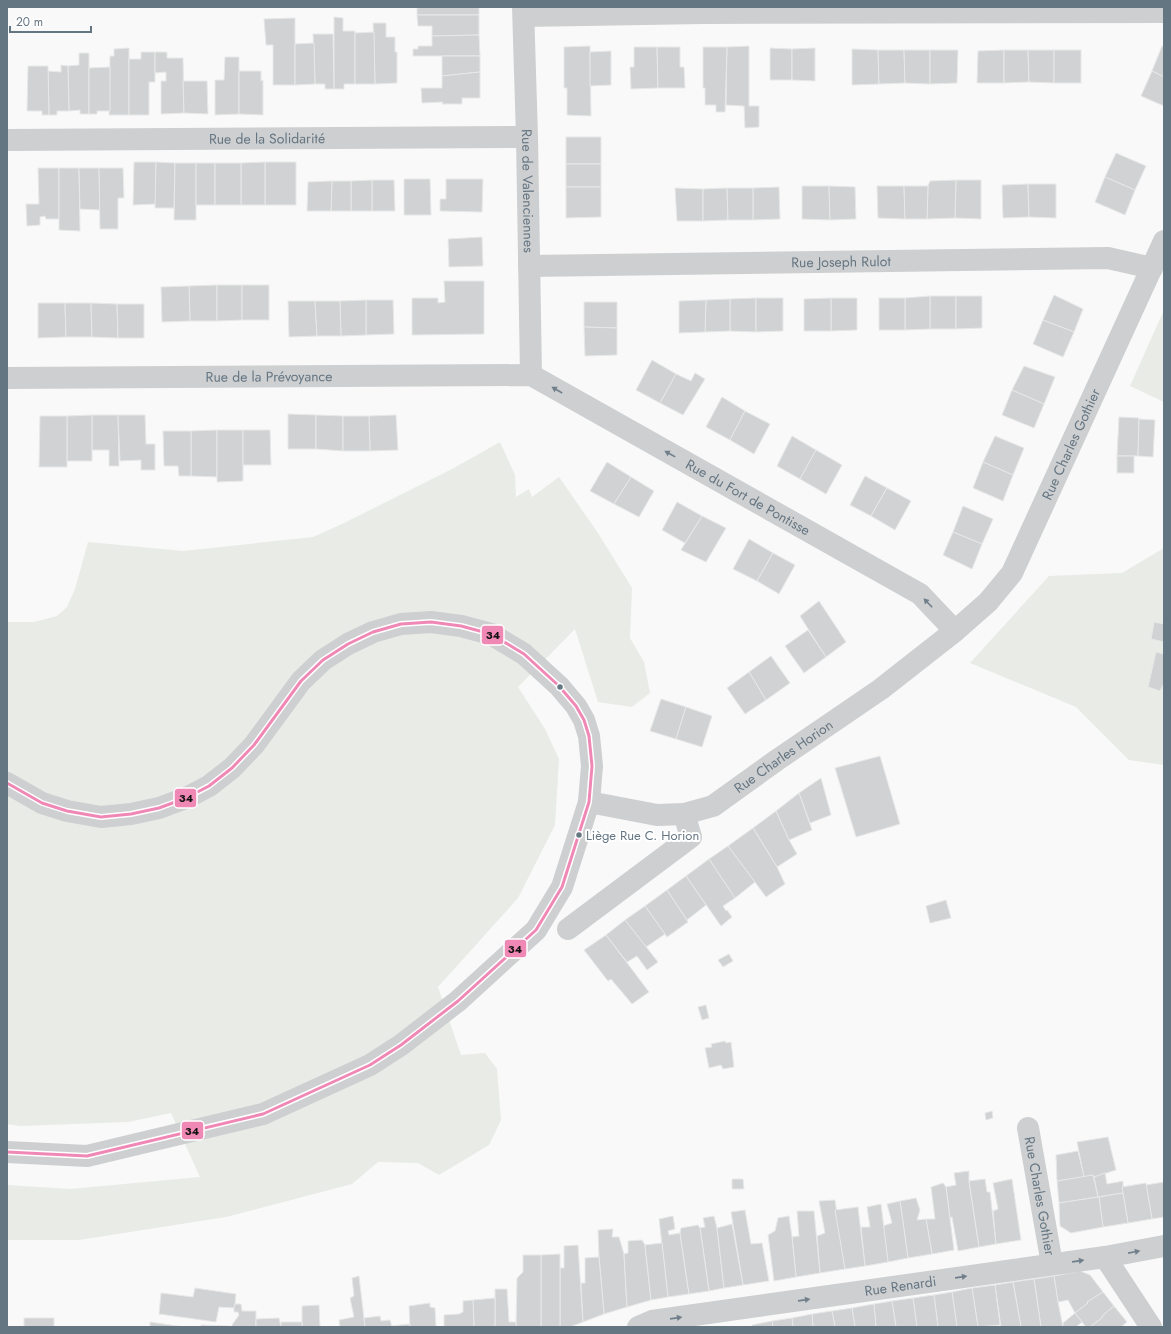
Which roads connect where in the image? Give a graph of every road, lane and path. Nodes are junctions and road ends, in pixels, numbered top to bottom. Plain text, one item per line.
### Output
1 (703, 10) edge
2 (523, 12) edge
3 (1164, 12) edge
4 (527, 137) junction
5 (7, 140) edge
6 (1164, 241) edge
7 (529, 266) junction
8 (1152, 268) junction
9 (531, 375) junction
10 (7, 378) edge
11 (955, 631) junction
12 (7, 783) edge
13 (589, 802) junction
14 (684, 814) junction
15 (568, 929) dead end
16 (1028, 1128) dead end
17 (7, 1152) edge
18 (1164, 1246) edge
19 (1105, 1257) junction
20 (1052, 1264) junction
21 (638, 1327) edge
22 (1151, 1327) edge

1 - 2 street
1 - 3 street
2 - 4 street, Rue de Valenciennes
4 - 5 street, Rue de la Solidarité
4 - 7 street, Rue de Valenciennes
6 - 8 street, Rue Charles Gothier
7 - 8 street, Rue Joseph Rulot
7 - 9 street, Rue de Valenciennes
8 - 11 street, Rue Charles Gothier
9 - 10 street, Rue de la Prévoyance
11 -> 9 street, Rue du Fort de Pontisse
11 - 14 street, Rue Charles Horion
12 - 13 street
13 - 14 street, Rue Charles Horion
13 - 17 street
14 - 15 street
16 - 20 street, Rue Charles Gothier
19 -> 18 street, Rue Renardi
20 -> 19 street, Rue Renardi
19 - 22 street
21 -> 20 street, Rue Renardi

